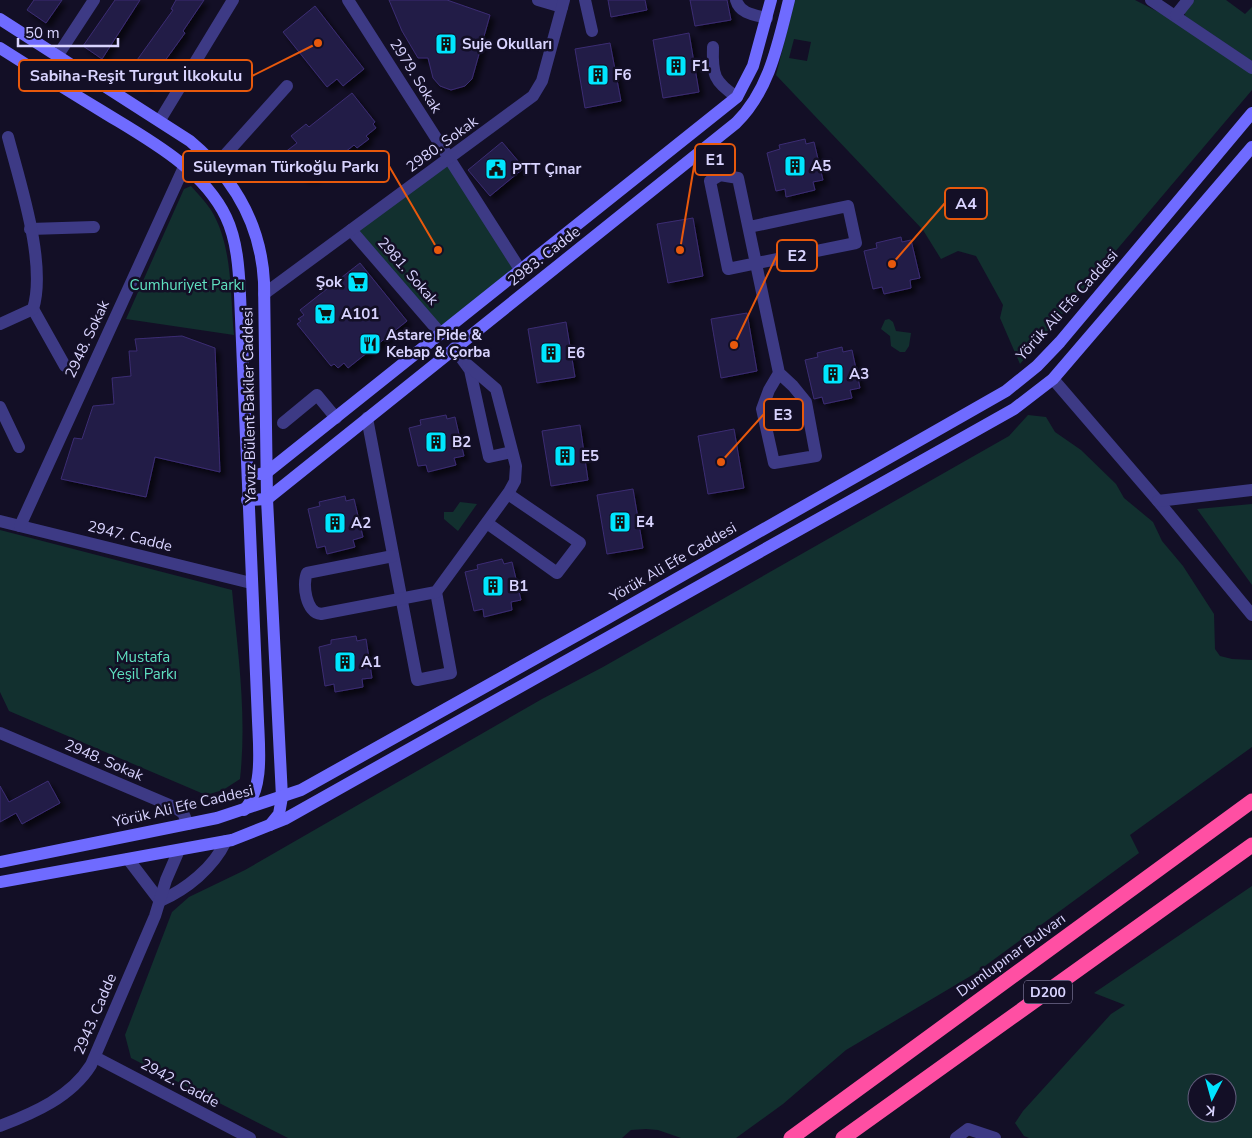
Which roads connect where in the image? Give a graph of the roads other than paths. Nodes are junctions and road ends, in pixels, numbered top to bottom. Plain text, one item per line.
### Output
1 (94, 0) edge
2 (234, 0) edge
3 (348, 0) edge
4 (538, 0) edge
5 (585, 0) edge
6 (736, 0) edge
7 (771, 0) edge
8 (789, 0) edge
9 (1150, 0) edge
10 (1188, 0) edge
11 (563, 4) edge
12 (1176, 15) junction
13 (767, 18) junction
14 (0, 19) edge
15 (592, 31) dead end
16 (713, 47) dead end
17 (0, 48) edge
18 (58, 55) junction
19 (1252, 68) edge
20 (287, 86) dead end
21 (745, 86) junction
22 (761, 90) junction
23 (737, 97) junction
24 (1252, 113) edge
25 (160, 120) junction
26 (8, 137) dead end
27 (1252, 147) edge
28 (696, 156) junction
29 (449, 159) junction
30 (216, 165) junction
31 (184, 167) junction
32 (718, 175) junction
33 (94, 227) dead end
34 (749, 227) junction
35 (30, 229) junction
36 (351, 230) junction
37 (756, 263) junction
38 (521, 270) junction
39 (264, 294) junction
40 (33, 309) junction
41 (0, 324) edge
42 (442, 334) junction
43 (454, 348) junction
44 (65, 366) dead end
45 (468, 366) junction
46 (1037, 366) junction
47 (778, 373) junction
48 (1053, 379) junction
49 (0, 407) edge
50 (336, 418) junction
51 (367, 418) junction
52 (283, 423) dead end
53 (19, 447) dead end
54 (512, 452) junction
55 (266, 473) junction
56 (247, 474) junction
57 (1252, 490) edge
58 (508, 494) junction
59 (267, 499) junction
60 (248, 500) junction
61 (1158, 500) junction
62 (0, 521) edge
63 (487, 523) junction
64 (20, 526) junction
65 (393, 556) junction
66 (251, 583) junction
67 (270, 584) junction
68 (436, 592) junction
69 (401, 599) junction
70 (1252, 615) edge
71 (0, 733) edge
72 (282, 797) junction
73 (1252, 801) edge
74 (244, 810) junction
75 (188, 824) junction
76 (266, 828) junction
77 (226, 841) junction
78 (1252, 845) edge
79 (179, 850) junction
80 (128, 859) junction
81 (0, 862) edge
82 (0, 882) edge
83 (160, 901) junction
84 (95, 1056) junction
85 (0, 1126) edge
86 (250, 1138) edge
87 (791, 1138) edge
88 (843, 1138) edge
89 (956, 1138) edge
90 (995, 1138) edge

1 - 18 street
2 - 25 street
3 - 29 street, 2979. Sokak
4 - 11 street
5 - 15 street
6 - 13 street
7 - 13 street, 2983. Cadde
8 - 22 street, 2983. Cadde
9 - 12 street
10 - 12 street
11 - 29 street, 2980. Sokak
12 - 19 street
13 - 21 street, 2983. Cadde
14 - 18 street, Yavuz Bülent Bakiler Caddesi
16 - 23 street
17 - 31 street, Yavuz Bülent Bakiler Caddesi
18 - 25 street, Yavuz Bülent Bakiler Caddesi
20 - 30 street
21 - 22 street
21 - 23 street, 2983. Cadde
22 - 28 street, 2983. Cadde
23 - 38 street, 2983. Cadde
24 - 46 street, Yörük Ali Efe Caddesi
25 - 30 street, Yavuz Bülent Bakiler Caddesi
26 - 35 street
27 - 48 street
28 - 32 street
28 - 43 street, 2983. Cadde
29 - 36 street, 2980. Sokak
29 - 38 street, 2979. Sokak
30 - 39 street, Yavuz Bülent Bakiler Caddesi
31 - 56 street, Yavuz Bülent Bakiler Caddesi
31 - 64 street, 2948. Sokak
32 - 34 street
32 - 37 street
33 - 35 street
34 - 37 street
34 - 37 street
35 - 40 street
36 - 39 street, 2980. Sokak
36 - 42 street, 2981. Sokak
37 - 47 street
38 - 42 street, 2983. Cadde
39 - 55 street, Yavuz Bülent Bakiler Caddesi
40 - 41 street
40 - 44 street
42 - 43 street
42 - 50 street, 2983. Cadde
43 - 45 street
43 - 51 street, 2983. Cadde
45 - 54 street
45 - 54 street
46 - 48 street
46 - 72 street, Yörük Ali Efe Caddesi
47 - 47 street
48 - 61 street
48 - 76 street
49 - 53 street
50 - 52 street
50 - 55 street, 2983. Cadde
51 - 59 street, 2983. Cadde
51 - 65 street
54 - 58 street
55 - 56 street
55 - 59 street, Yavuz Bülent Bakiler Caddesi
56 - 60 street, Yavuz Bülent Bakiler Caddesi
57 - 61 street
58 - 63 street
58 - 63 street
59 - 60 street
59 - 67 street, Yavuz Bülent Bakiler Caddesi
60 - 66 street, Yavuz Bülent Bakiler Caddesi
61 - 70 street
62 - 64 street, 2947. Cadde
63 - 68 street
64 - 66 street, 2947. Cadde
65 - 69 street
65 - 69 street
66 - 67 street
66 - 74 street, Yavuz Bülent Bakiler Caddesi
67 - 72 street, Yavuz Bülent Bakiler Caddesi
68 - 69 street
68 - 69 street
71 - 75 street, 2948. Sokak
72 - 74 street, Yörük Ali Efe Caddesi
72 - 76 street
73 - 87 highway, Dumlupınar Bulvarı / D200
74 - 75 street, Yörük Ali Efe Caddesi
75 - 79 street
75 - 81 street, Yörük Ali Efe Caddesi
76 - 77 street
77 - 79 street
77 - 83 street
78 - 88 highway, D200
79 - 80 street
79 - 83 street, 2943. Cadde
80 - 82 street
80 - 83 street
83 - 84 street, 2943. Cadde
84 - 85 street, 2943. Cadde
84 - 86 street, 2942. Cadde
89 - 90 street

